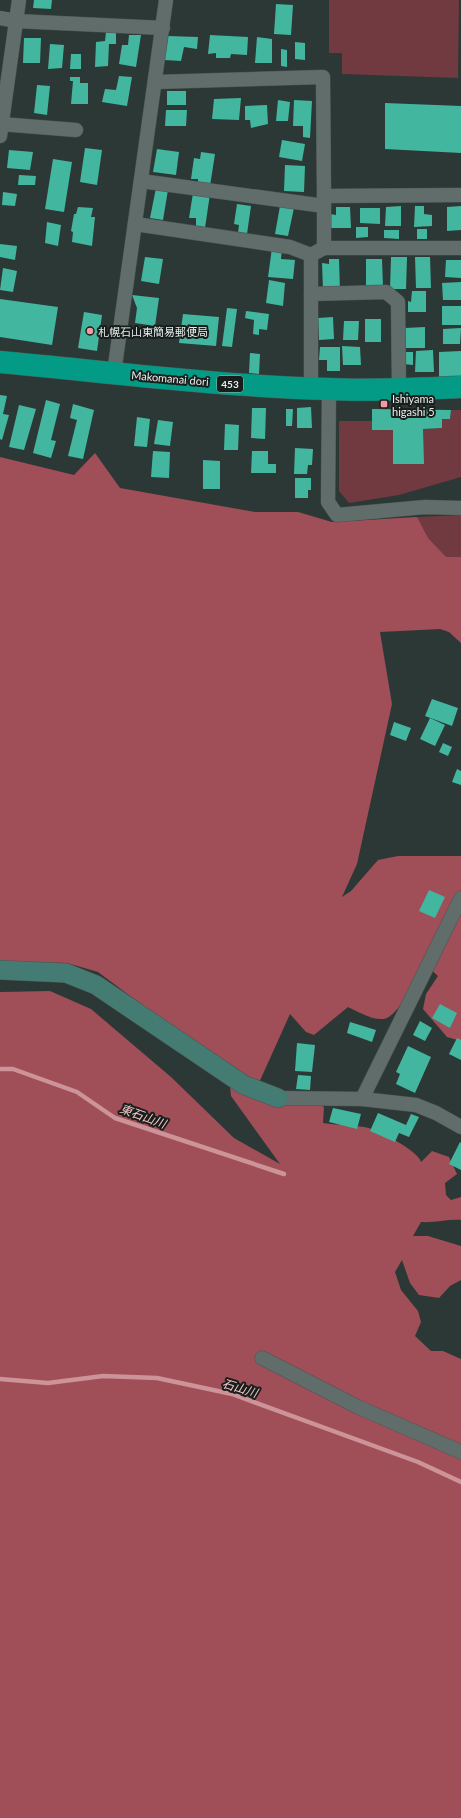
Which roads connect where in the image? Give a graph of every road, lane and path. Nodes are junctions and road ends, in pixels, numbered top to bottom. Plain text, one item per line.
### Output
1 (19, 0) edge
2 (166, 0) edge
3 (0, 18) edge
4 (16, 21) junction
5 (163, 28) junction
6 (155, 82) junction
7 (1, 128) edge
8 (76, 130) dead end
9 (141, 181) junction
10 (461, 195) edge
11 (324, 201) junction
12 (135, 224) junction
13 (324, 248) junction
14 (461, 248) edge
15 (311, 255) junction
16 (311, 294) junction
17 (0, 362) edge
18 (114, 373) junction
19 (461, 387) edge
20 (320, 389) junction
21 (399, 390) junction
22 (461, 508) edge
23 (461, 898) edge
24 (0, 970) edge
25 (278, 1098) joint
26 (362, 1099) junction
27 (461, 1126) edge
28 (262, 1358) dead end
29 (461, 1452) edge

1 - 4 street
2 - 5 street
3 - 4 street
4 - 5 street
4 - 7 street
5 - 6 street
6 - 9 street
6 - 11 street
7 - 8 street
9 - 11 street
9 - 12 street
10 - 11 street
11 - 13 street
12 - 15 street
12 - 18 street
13 - 14 street
13 - 15 street
15 - 16 street
16 - 20 street
16 - 21 street
17 - 18 highway, Makomanai dori / 453
18 - 20 highway, Makomanai dori / 453
19 - 21 highway, Makomanai dori / 453
20 - 21 highway, Makomanai dori / 453
20 - 22 street
23 - 26 street
24 - 25 street
25 - 26 street
26 - 27 street
28 - 29 street

